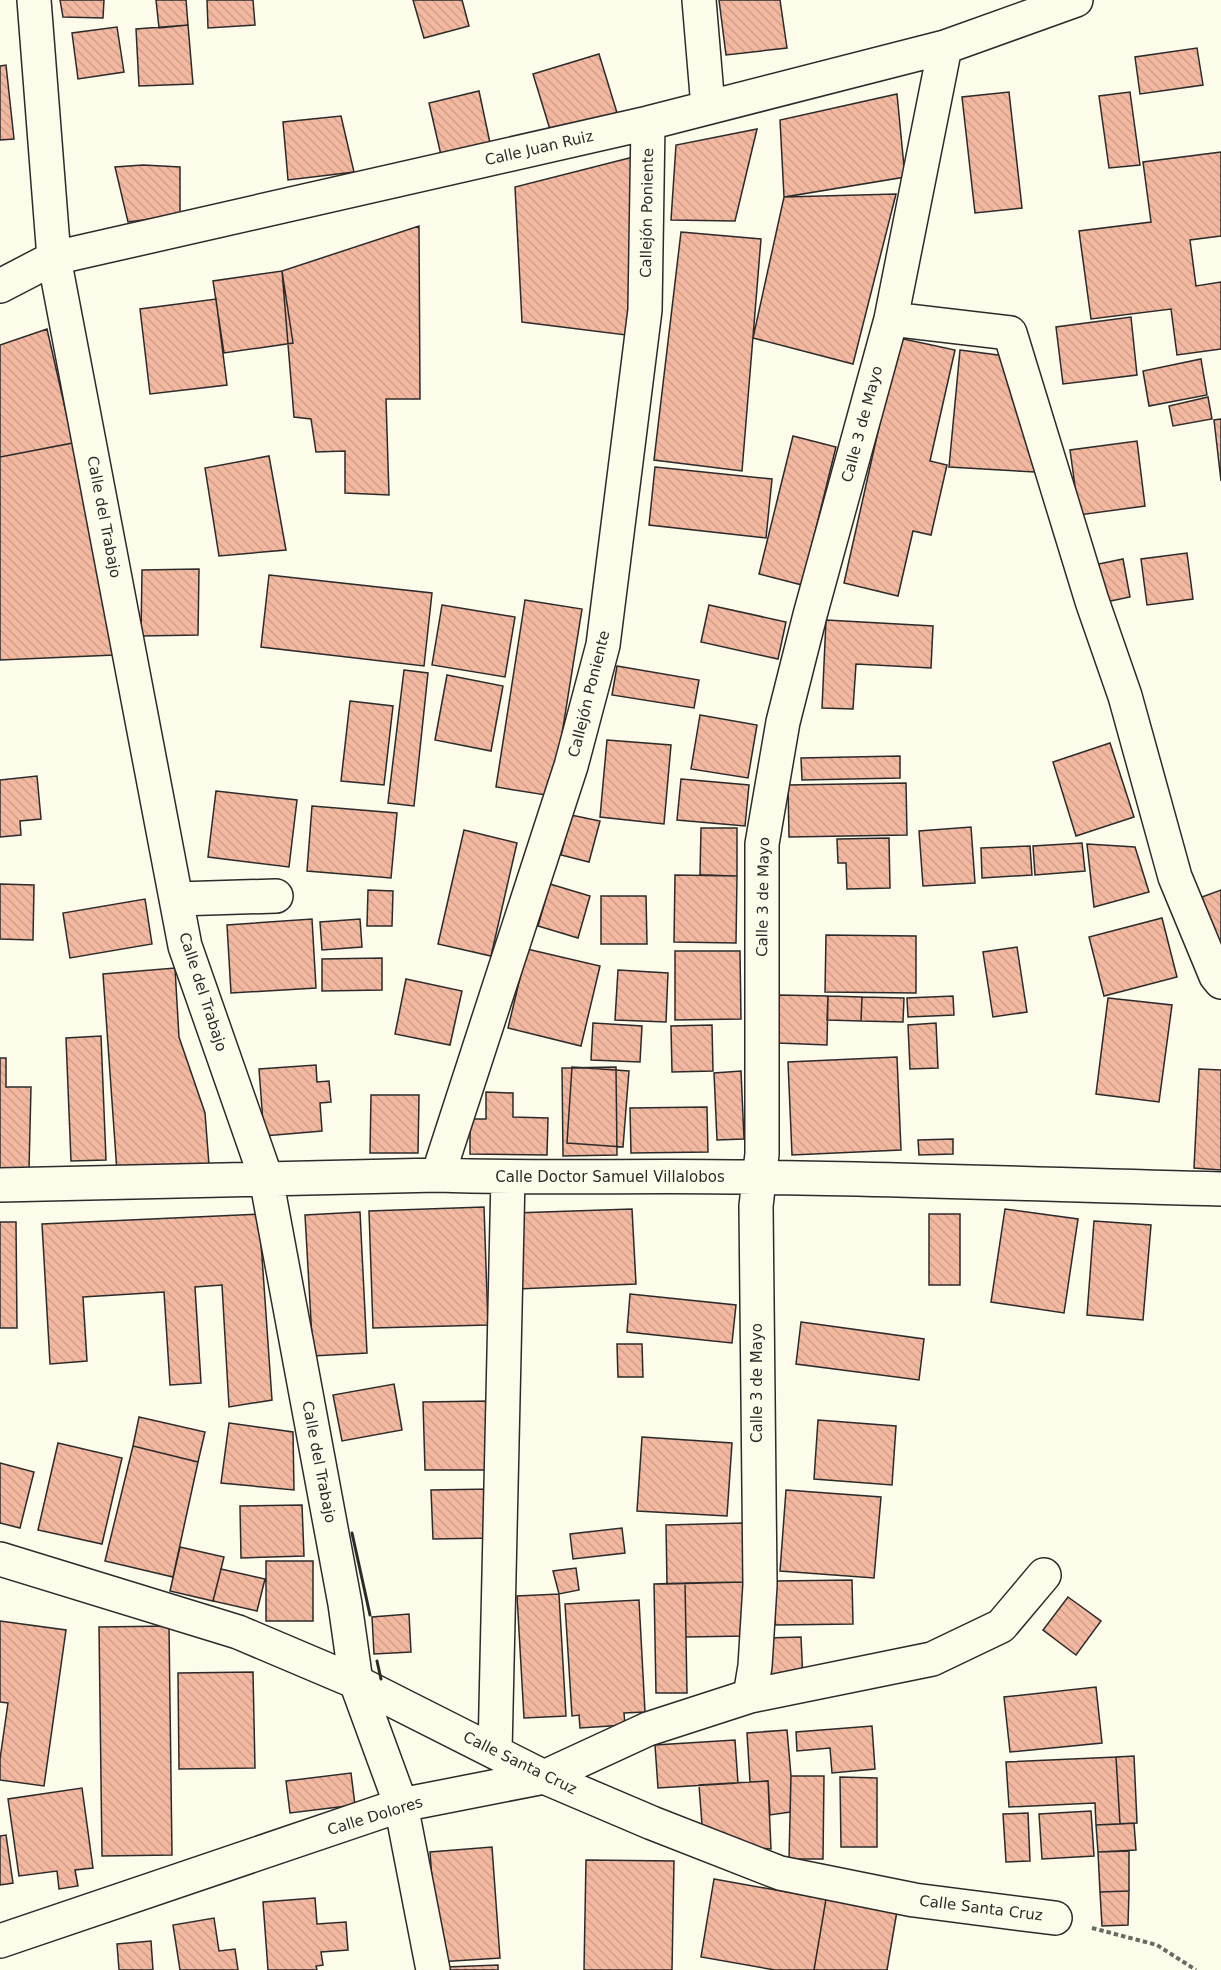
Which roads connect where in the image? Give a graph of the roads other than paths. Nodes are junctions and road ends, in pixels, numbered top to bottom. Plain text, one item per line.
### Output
1 (34, 0) edge
2 (699, 0) edge
3 (1076, 0) edge
4 (945, 47) junction
5 (708, 107) junction
6 (648, 123) junction
7 (54, 258) junction
8 (0, 286) edge
9 (891, 319) junction
10 (276, 896) dead end
11 (177, 899) junction
12 (1221, 982) edge
13 (438, 1175) junction
14 (759, 1177) junction
15 (266, 1178) junction
16 (508, 1178) junction
17 (0, 1185) edge
18 (1221, 1189) edge
19 (0, 1559) edge
20 (1044, 1575) dead end
21 (356, 1682) junction
22 (750, 1696) junction
23 (495, 1752) junction
24 (544, 1777) junction
25 (401, 1805) junction
26 (1055, 1918) road end
27 (0, 1941) edge
28 (433, 1970) edge

1 - 7 street, Calle del Trabajo
2 - 5 street
3 - 4 street, Calle Juan Ruiz
4 - 5 street, Calle Juan Ruiz
4 - 9 street, Calle 3 de Mayo
5 - 6 street, Calle Juan Ruiz
6 - 7 street, Calle Juan Ruiz
6 - 13 street, Callejón Poniente
7 - 8 street, Calle Juan Ruiz
7 - 11 street, Calle del Trabajo
9 - 12 street
9 - 14 street, Calle 3 de Mayo
10 - 11 street
11 - 15 street, Calle del Trabajo
13 - 15 street, Calle Doctor Samuel Villalobos
13 - 16 street, Calle Doctor Samuel Villalobos
14 - 16 street, Calle Doctor Samuel Villalobos
14 - 18 street, Calle Doctor Samuel Villalobos
14 - 22 street, Calle 3 de Mayo
15 - 17 street, Calle Doctor Samuel Villalobos
15 - 21 street, Calle del Trabajo
16 - 23 street
19 - 21 street, Calle Santa Cruz
20 - 22 street, Calle Dolores
21 - 23 street, Calle Santa Cruz
21 - 25 street, Calle del Trabajo
22 - 24 street, Calle Dolores
23 - 24 street, Calle Santa Cruz
24 - 25 street, Calle Dolores
24 - 26 street, Calle Santa Cruz
25 - 27 street, Calle Dolores
25 - 28 street, Calle del Trabajo

